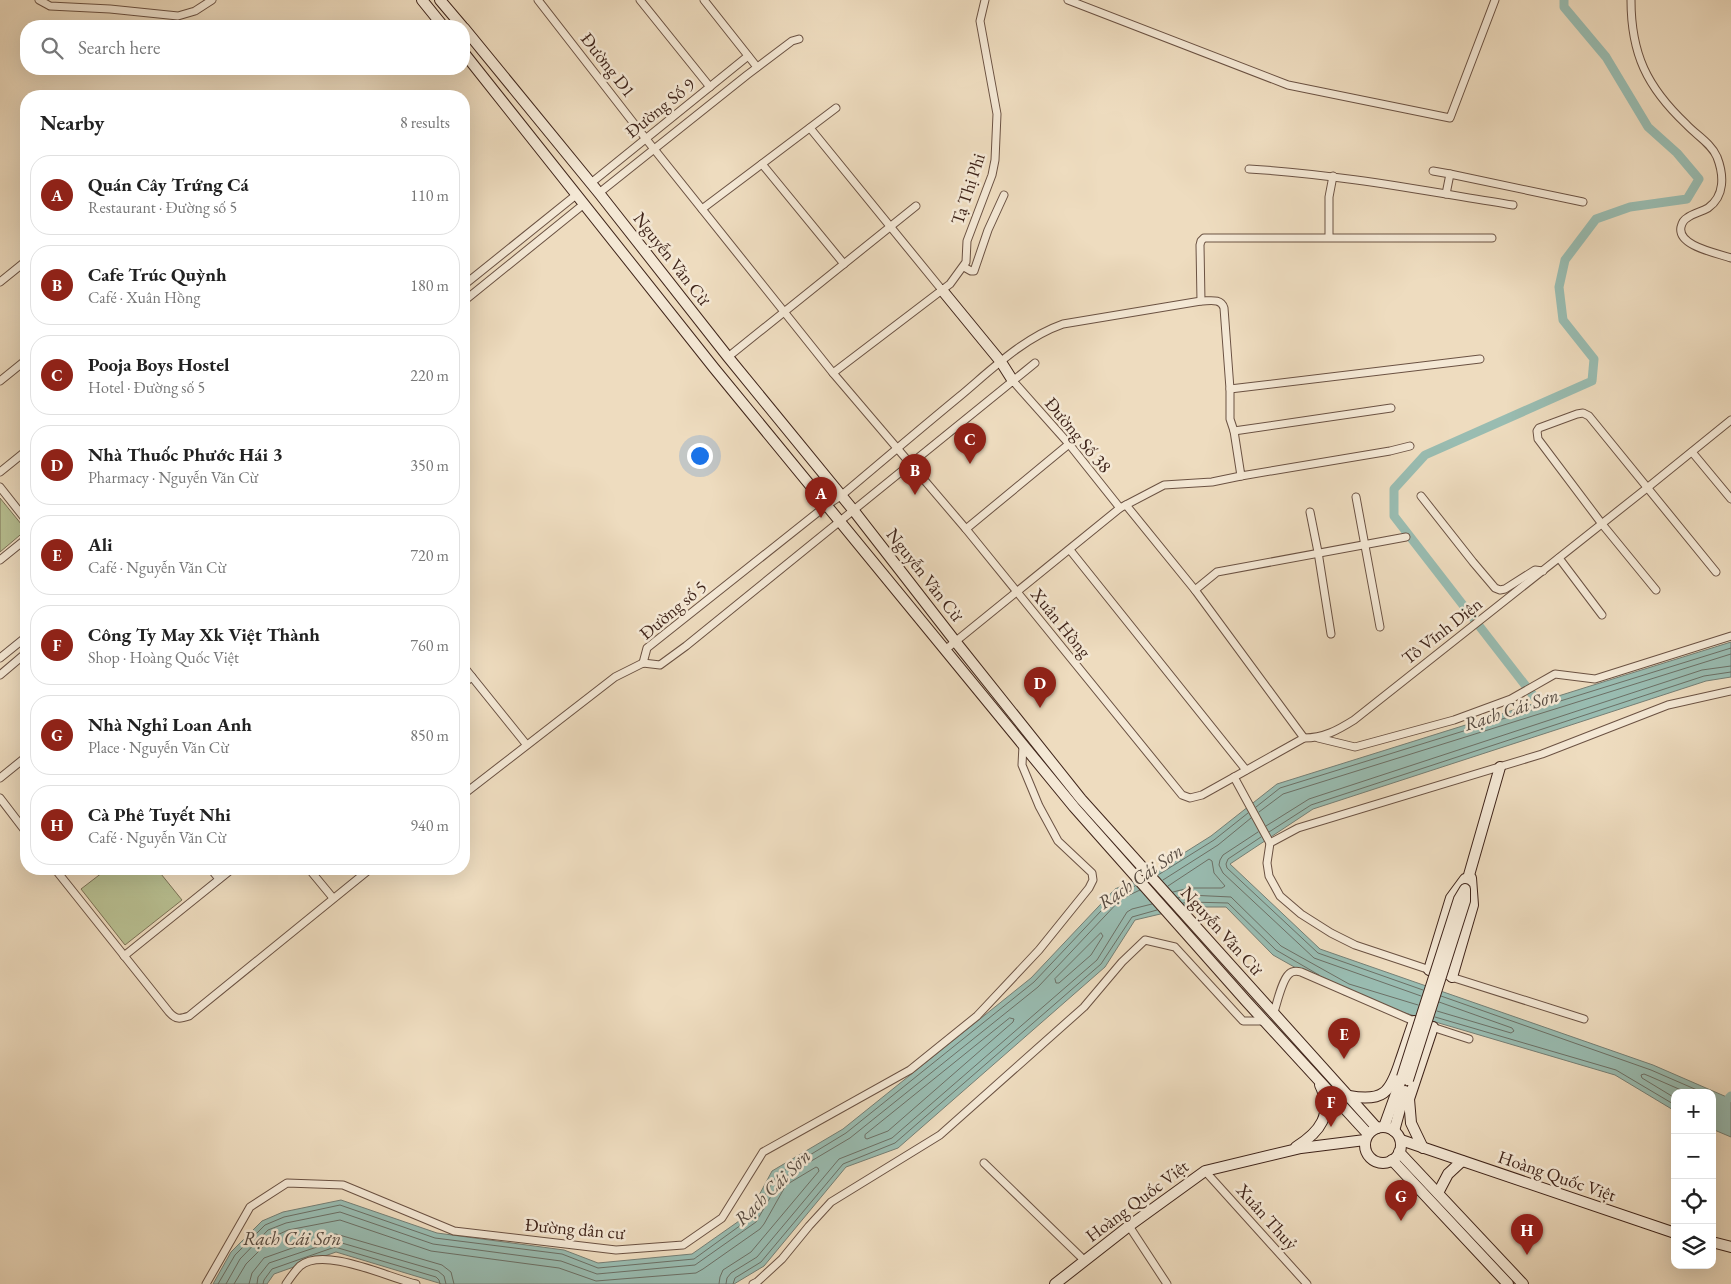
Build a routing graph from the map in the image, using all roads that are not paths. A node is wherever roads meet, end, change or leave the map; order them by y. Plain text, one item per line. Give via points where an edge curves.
1 (39, 0) edge
2 (106, 0) edge
3 (212, 0) edge
4 (422, 0) edge
5 (440, 0) edge
6 (640, 0) edge
7 (704, 0) edge
8 (985, 0) edge
9 (1068, 0) edge
10 (1495, 0) edge
11 (1631, 0) edge
12 (539, 1) edge
13 (110, 9) junction
14 (437, 20) edge
15 (457, 20) edge
16 (470, 36) edge
17 (799, 39) dead end
18 (748, 56) junction
19 (470, 61) edge
20 (757, 67) junction
21 (710, 87) junction
22 (836, 108) dead end
23 (810, 128) junction
24 (646, 139) junction
25 (654, 149) junction
26 (762, 164) junction
27 (1248, 169) dead end
28 (1433, 171) dead end
29 (1450, 174) junction
30 (1333, 176) junction
31 (591, 183) junction
32 (598, 192) junction
33 (1446, 194) junction
34 (576, 195) junction
35 (1004, 195) dead end
36 (1583, 202) dead end
37 (584, 204) junction
38 (1513, 205) dead end
39 (916, 206) dead end
40 (702, 209) junction
41 (890, 227) junction
42 (1330, 237) junction
43 (1492, 238) dead end
44 (1731, 258) edge
45 (844, 264) junction
46 (20, 266) edge
47 (964, 267) junction
48 (470, 280) edge
49 (0, 282) edge
50 (942, 290) junction
51 (470, 296) edge
52 (1201, 301) junction
53 (784, 312) junction
54 (728, 357) junction
55 (1480, 359) dead end
56 (1001, 362) junction
57 (1035, 363) dead end
58 (20, 365) edge
59 (714, 368) junction
60 (833, 373) junction
61 (1013, 381) junction
62 (0, 382) edge
63 (1230, 388) junction
64 (1391, 408) dead end
65 (1731, 420) edge
66 (1234, 431) junction
67 (1069, 444) junction
68 (1410, 446) dead end
69 (897, 449) junction
70 (1692, 452) junction
71 (20, 456) edge
72 (909, 464) junction
73 (0, 472) edge
74 (1241, 476) junction
75 (0, 487) edge
76 (1647, 488) junction
77 (842, 495) junction
78 (1421, 496) dead end
79 (1356, 497) dead end
80 (1731, 499) edge
81 (827, 505) junction
82 (1123, 507) junction
83 (854, 511) junction
84 (20, 512) edge
85 (1310, 512) dead end
86 (840, 521) junction
87 (1602, 524) junction
88 (966, 529) junction
89 (1406, 537) dead end
90 (20, 544) edge
91 (1364, 545) junction
92 (1070, 550) junction
93 (1318, 552) junction
94 (1559, 558) junction
95 (0, 560) edge
96 (1543, 571) junction
97 (1716, 572) dead end
98 (1195, 590) junction
99 (1656, 590) dead end
100 (1018, 592) junction
101 (1602, 615) dead end
102 (1380, 627) dead end
103 (1331, 634) dead end
104 (1731, 636) edge
105 (955, 641) junction
106 (20, 643) edge
107 (945, 650) junction
108 (0, 658) edge
109 (20, 659) edge
110 (643, 664) junction
111 (470, 674) edge
112 (0, 675) edge
113 (472, 677) joint
114 (1731, 692) edge
115 (1304, 738) junction
116 (1317, 738) junction
117 (526, 744) junction
118 (1023, 745) junction
119 (20, 762) edge
120 (1500, 767) junction
121 (1246, 770) junction
122 (1234, 777) junction
123 (0, 778) edge
124 (470, 789) edge
125 (0, 798) edge
126 (1190, 798) joint
127 (20, 824) edge
128 (1270, 843) junction
129 (1471, 872) junction
130 (60, 875) edge
131 (216, 875) edge
132 (224, 875) edge
133 (314, 875) edge
134 (362, 875) edge
135 (219, 879) junction
136 (333, 898) junction
137 (124, 956) junction
138 (1429, 970) junction
139 (1452, 977) junction
140 (1274, 1012) junction
141 (1584, 1019) dead end
142 (1264, 1021) junction
143 (1414, 1021) junction
144 (1432, 1027) junction
145 (1469, 1039) dead end
146 (1405, 1078) junction
147 (1318, 1080) junction
148 (1349, 1096) junction
149 (1380, 1127) junction
150 (1394, 1131) junction
151 (1366, 1137) junction
152 (1401, 1140) junction
153 (1423, 1148) junction
154 (1289, 1151) junction
155 (1399, 1152) junction
156 (1392, 1160) junction
157 (1462, 1161) junction
158 (984, 1163) dead end
159 (1205, 1171) junction
160 (1438, 1193) junction
161 (1129, 1226) junction
162 (1671, 1233) edge
163 (1716, 1243) edge
164 (1731, 1246) edge
165 (1084, 1260) junction
166 (1059, 1283) edge
167 (206, 1284) edge
168 (286, 1284) edge
169 (416, 1284) edge
170 (754, 1284) edge
171 (1167, 1284) edge
172 (1306, 1284) edge
173 (1508, 1284) edge
174 (1524, 1284) edge

1 - 13 street via 50,6
2 - 13 street
3 - 13 street via 195,11 178,16
4 - 14 main road
5 - 15 main road, Nguyễn Văn Cừ
6 - 21 street
7 - 18 street
8 - 47 street, Tạ Thị Phi via 980,21 997,114 997,145 992,175 967,241
9 - 10 street via 1288,85 1450,118
11 - 44 street via 1636,51 1650,80 1664,103 1709,145 1722,174 1721,192 1716,201 1707,209 1686,218 1680,232 1683,239 1695,246
12 - 24 street, Đường D1
16 - 31 main road, Nguyễn Văn Cừ
17 - 20 street
18 - 20 street
18 - 21 street, Đường Số 9
19 - 34 main road, Nguyễn Văn Cừ
20 - 25 street
21 - 24 street, Đường Số 9
22 - 23 street
23 - 26 street
23 - 41 street
24 - 25 street, Đường D1
24 - 31 street, Đường Số 9
25 - 32 street
25 - 40 street, Đường D1
26 - 40 street
26 - 45 street
27 - 30 street
28 - 29 street
29 - 33 street
29 - 36 street
30 - 33 street
30 - 42 street via 1329,197
31 - 32 main road, Nguyễn Văn Cừ
31 - 34 main road
32 - 37 main road
32 - 54 main road, Nguyễn Văn Cừ
33 - 38 street
34 - 37 main road, Nguyễn Văn Cừ
34 - 48 street
35 - 47 street via 974,271
37 - 51 street
37 - 59 main road, Nguyễn Văn Cừ
39 - 41 street
40 - 53 street, Đường D1
41 - 45 street
41 - 50 street
42 - 43 street
42 - 52 street via 1204,238 1200,246
45 - 53 street
46 - 49 street
47 - 50 street
50 - 56 main road
50 - 60 street
52 - 56 street, Đường số 5 via 1063,324 1033,338
52 - 63 street via 1220,301 1223,304
53 - 54 street
53 - 60 street, Xuân Hồng
54 - 59 main road
54 - 77 main road, Nguyễn Văn Cừ
55 - 63 street
56 - 61 main road
56 - 69 street, Đường số 5
57 - 61 street, Đường số 5
58 - 62 street
59 - 81 main road, Nguyễn Văn Cừ
60 - 69 street, Xuân Hồng
61 - 67 street, Đường Số 38
61 - 72 street, Đường số 5
63 - 66 street via 1230,419
64 - 66 street
65 - 70 street, Tô Vĩnh Diện
66 - 74 street
67 - 82 street, Đường Số 38
67 - 88 street
68 - 74 street
69 - 72 street, Xuân Hồng
69 - 77 street, Đường số 5
70 - 76 street, Tô Vĩnh Diện
70 - 80 street
71 - 73 street
72 - 83 street, Đường số 5
72 - 88 street, Xuân Hồng
74 - 82 street via 1212,482 1164,485
75 - 84 street
76 - 87 street, Tô Vĩnh Diện
76 - 87 street via 1586,414 1574,414 1538,429 1538,439
76 - 97 street
77 - 81 street, Đường số 5
77 - 83 main road, Nguyễn Văn Cừ
78 - 96 street via 1495,588 1505,589 1535,570
79 - 91 street
81 - 86 main road, Nguyễn Văn Cừ
81 - 110 street, Đường số 5 via 647,648
82 - 92 street
82 - 98 street, Đường Số 38
83 - 86 street, Đường số 5
83 - 105 main road, Nguyễn Văn Cừ
85 - 93 street
86 - 107 main road, Nguyễn Văn Cừ
86 - 110 street, Đường số 5 via 667,660 660,665
87 - 94 street, Tô Vĩnh Diện
87 - 99 street
88 - 100 street, Xuân Hồng
89 - 91 street
90 - 95 street
91 - 93 street
91 - 102 street
92 - 100 street
92 - 121 street
93 - 98 street via 1217,572
93 - 103 street
94 - 96 street, Tô Vĩnh Diện
94 - 101 street
96 - 116 street, Tô Vĩnh Diện via 1354,720
98 - 115 street, Đường Số 38
100 - 105 street
100 - 126 street, Xuân Hồng via 1182,795
104 - 116 street via 1595,679 1556,674 1513,698 1454,720 1355,747
105 - 107 street
105 - 140 main road, Nguyễn Văn Cừ via 1081,799
106 - 108 street
107 - 118 main road, Nguyễn Văn Cừ
109 - 112 street
110 - 117 street via 615,677
111 - 113 street
113 - 117 street
114 - 120 street via 1668,705
115 - 116 street, Tô Vĩnh Diện
115 - 121 street, Tô Vĩnh Diện
117 - 124 street
118 - 142 main road, Nguyễn Văn Cừ via 1074,808
118 - 167 street, Đường dân cư via 1022,765 1039,806 1058,840 1092,873 1089,888 1039,950 977,1016 910,1070 763,1152 722,1218 683,1245 616,1250 454,1231 343,1185 287,1183 250,1207
119 - 123 street
120 - 128 street via 1298,828
120 - 129 main road
121 - 122 street, Tô Vĩnh Diện
122 - 126 street, Tô Vĩnh Diện
122 - 128 street
125 - 127 street
128 - 138 street via 1269,876 1280,896 1301,914 1355,945
129 - 138 main road via 1451,898
129 - 139 main road via 1473,905
129 - 146 main road, bridge via 1459,899
130 - 137 street
131 - 135 street
132 - 135 street
133 - 136 street
134 - 136 street
135 - 137 street
136 - 137 street via 189,1016 173,1017
138 - 139 street
139 - 141 street
140 - 143 street via 1285,981 1294,971
140 - 148 main road, Nguyễn Văn Cừ
142 - 147 main road, Nguyễn Văn Cừ
142 - 170 street via 1243,1021 1175,947 1145,940 1084,1007 940,1135 831,1202 782,1259
143 - 144 street
143 - 148 main road via 1391,1086 1382,1094 1369,1098
144 - 145 street
144 - 153 main road via 1409,1099 1411,1122
146 - 149 main road
146 - 150 main road
147 - 151 main road, Nguyễn Văn Cừ
147 - 154 main road via 1326,1110 1321,1126 1310,1138
148 - 149 main road, Nguyễn Văn Cừ
149 - 150 main road
149 - 151 main road
150 - 152 main road
151 - 154 main road, Hoàng Quốc Việt
151 - 156 main road via 1366,1151 1374,1160
152 - 153 main road, Hoàng Quốc Việt
152 - 155 main road
153 - 157 main road, Hoàng Quốc Việt
154 - 159 main road, Hoàng Quốc Việt
155 - 156 main road
155 - 160 main road
156 - 173 main road
157 - 160 main road via 1448,1174
157 - 162 main road, Hoàng Quốc Việt
158 - 165 street
159 - 161 main road, Hoàng Quốc Việt
159 - 172 street, Xuân Thuỷ
160 - 174 main road
161 - 165 main road, Hoàng Quốc Việt
161 - 171 street
163 - 164 main road
165 - 166 main road, Hoàng Quốc Việt
168 - 169 street via 301,1265 318,1259 332,1259

